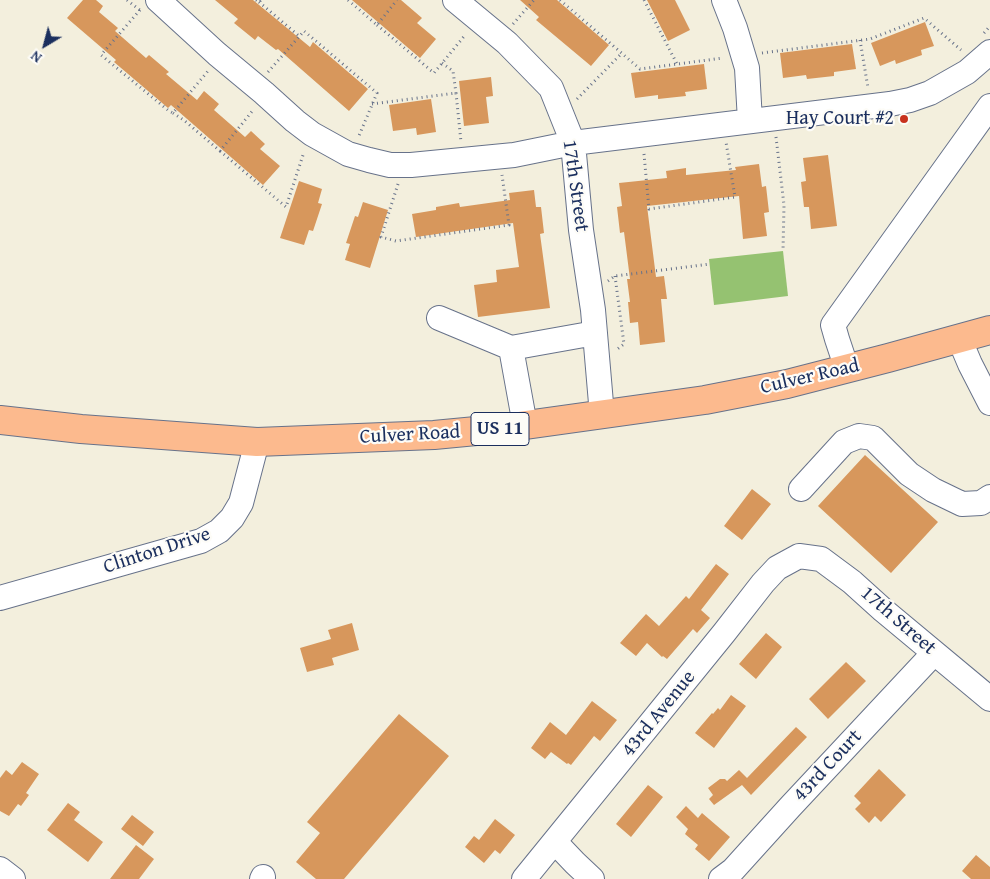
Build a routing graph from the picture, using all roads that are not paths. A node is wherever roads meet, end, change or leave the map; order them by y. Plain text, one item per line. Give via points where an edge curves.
1 (455, 0) edge
2 (724, 0) edge
3 (157, 2) edge
4 (984, 46) edge
5 (990, 106) edge
6 (750, 121) junction
7 (572, 143) junction
8 (439, 318) dead end
9 (990, 330) edge
10 (595, 333) junction
11 (959, 338) junction
12 (511, 348) junction
13 (847, 369) junction
14 (990, 403) edge
15 (602, 415) junction
16 (0, 420) edge
17 (524, 425) junction
18 (257, 442) junction
19 (801, 489) dead end
20 (990, 497) edge
21 (799, 556) joint
22 (0, 598) edge
23 (934, 653) junction
24 (990, 699) edge
25 (555, 842) junction
26 (0, 869) edge
27 (13, 879) edge
28 (524, 879) edge
29 (592, 879) edge
30 (721, 879) edge

1 - 7 street, 17th Street via 507,43 551,88
2 - 6 street via 747,68
3 - 7 street via 217,54 255,97 312,134 351,154 390,165 411,165 514,155
4 - 6 street via 967,72 910,100
5 - 13 street via 833,325
6 - 7 street
7 - 10 street, 17th Street
8 - 12 street
9 - 11 main road, Culver Road / US 11
10 - 12 street
10 - 15 street, 17th Street
11 - 13 main road, Culver Road / US 11
11 - 14 street
12 - 17 street
13 - 15 main road, Culver Road / US 11 via 705,400
15 - 17 main road, Culver Road / US 11
16 - 18 main road, Culver Road / US 11
17 - 18 main road, Culver Road / US 11 via 434,435
18 - 22 street, Clinton Drive via 242,503 218,532 201,541
19 - 20 street via 844,442 859,436 872,438 910,474 962,504 980,503
21 - 23 street, 17th Street via 821,559
21 - 25 street, 43rd Avenue via 777,568 762,583
23 - 24 street, 17th Street
23 - 30 street, 43rd Court via 733,870
25 - 28 street, 43rd Avenue
25 - 29 street
26 - 27 street

